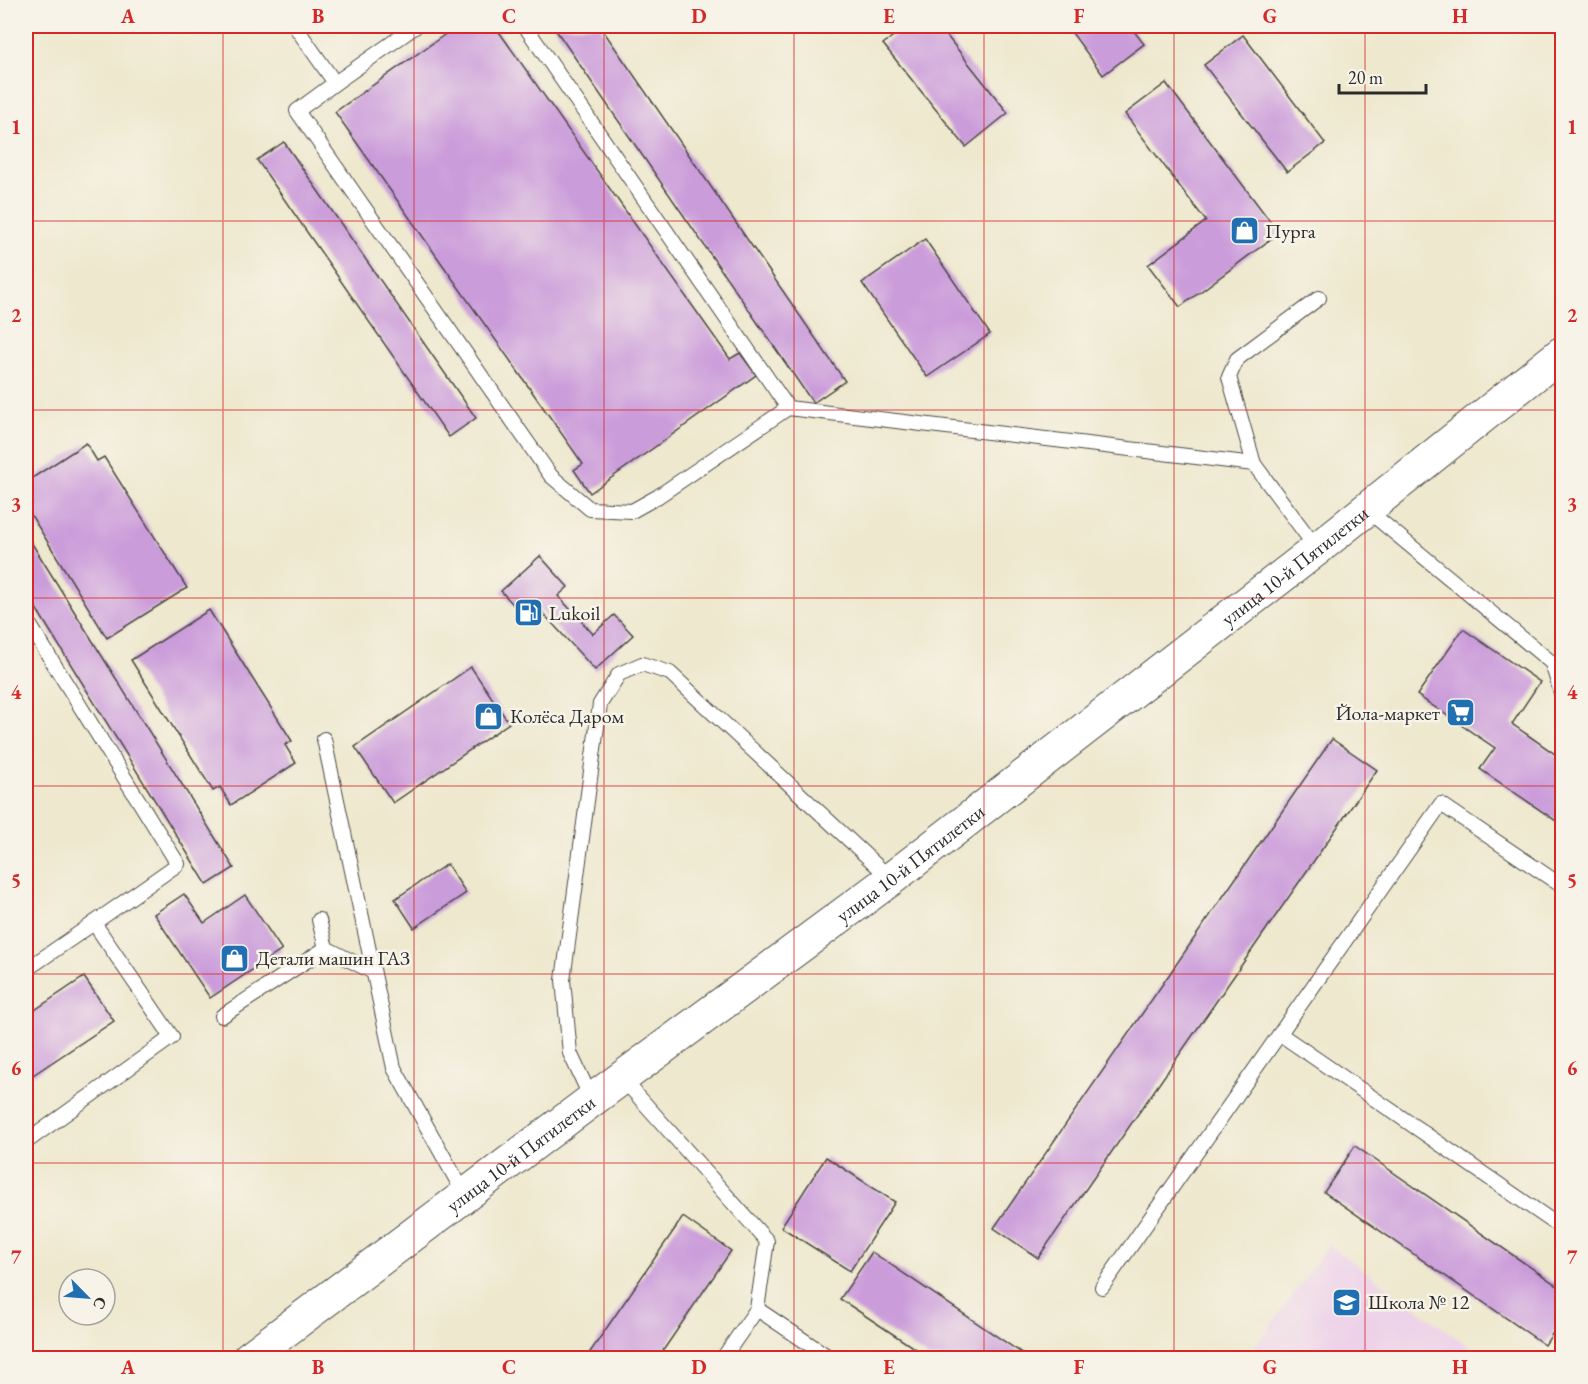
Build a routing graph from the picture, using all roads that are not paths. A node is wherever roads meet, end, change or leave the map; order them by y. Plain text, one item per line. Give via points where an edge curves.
1 (295, 26) edge
2 (416, 26) edge
3 (525, 26) edge
4 (335, 83) junction
5 (1319, 298) dead end
6 (1563, 353) edge
7 (788, 408) junction
8 (1254, 464) junction
9 (1366, 509) junction
10 (1317, 549) junction
11 (26, 619) edge
12 (1563, 696) edge
13 (324, 739) dead end
14 (891, 879) junction
15 (1563, 886) edge
16 (319, 920) dead end
17 (94, 923) junction
18 (326, 948) junction
19 (26, 967) edge
20 (373, 972) junction
21 (222, 1016) dead end
22 (1280, 1034) junction
23 (622, 1078) junction
24 (592, 1100) junction
25 (26, 1142) edge
26 (465, 1195) junction
27 (1563, 1228) edge
28 (1102, 1287) dead end
29 (757, 1309) junction
30 (249, 1359) edge
31 (723, 1359) edge
32 (830, 1359) edge

1 - 4 lane
2 - 4 lane
3 - 7 lane
4 - 7 lane via 297,111 551,476 590,509 632,512
5 - 8 lane via 1237,359 1229,377
6 - 9 main road, улица 10-й Пятилетки
7 - 8 lane
8 - 10 lane
9 - 10 main road, улица 10-й Пятилетки
9 - 12 lane via 1552,663
10 - 14 main road, улица 10-й Пятилетки
11 - 17 lane via 178,864
13 - 20 lane
14 - 23 main road, улица 10-й Пятилетки
14 - 24 lane via 670,673 642,664 619,674 600,704 562,980 570,1053
15 - 22 lane via 1441,804
16 - 18 lane
17 - 19 lane
17 - 25 lane via 172,1037
18 - 20 lane
18 - 21 lane
20 - 26 lane via 394,1068
22 - 27 lane
22 - 28 lane
23 - 24 main road, улица 10-й Пятилетки
23 - 29 lane via 767,1240
24 - 26 main road, улица 10-й Пятилетки
26 - 30 main road, улица 10-й Пятилетки
29 - 31 lane
29 - 32 lane

